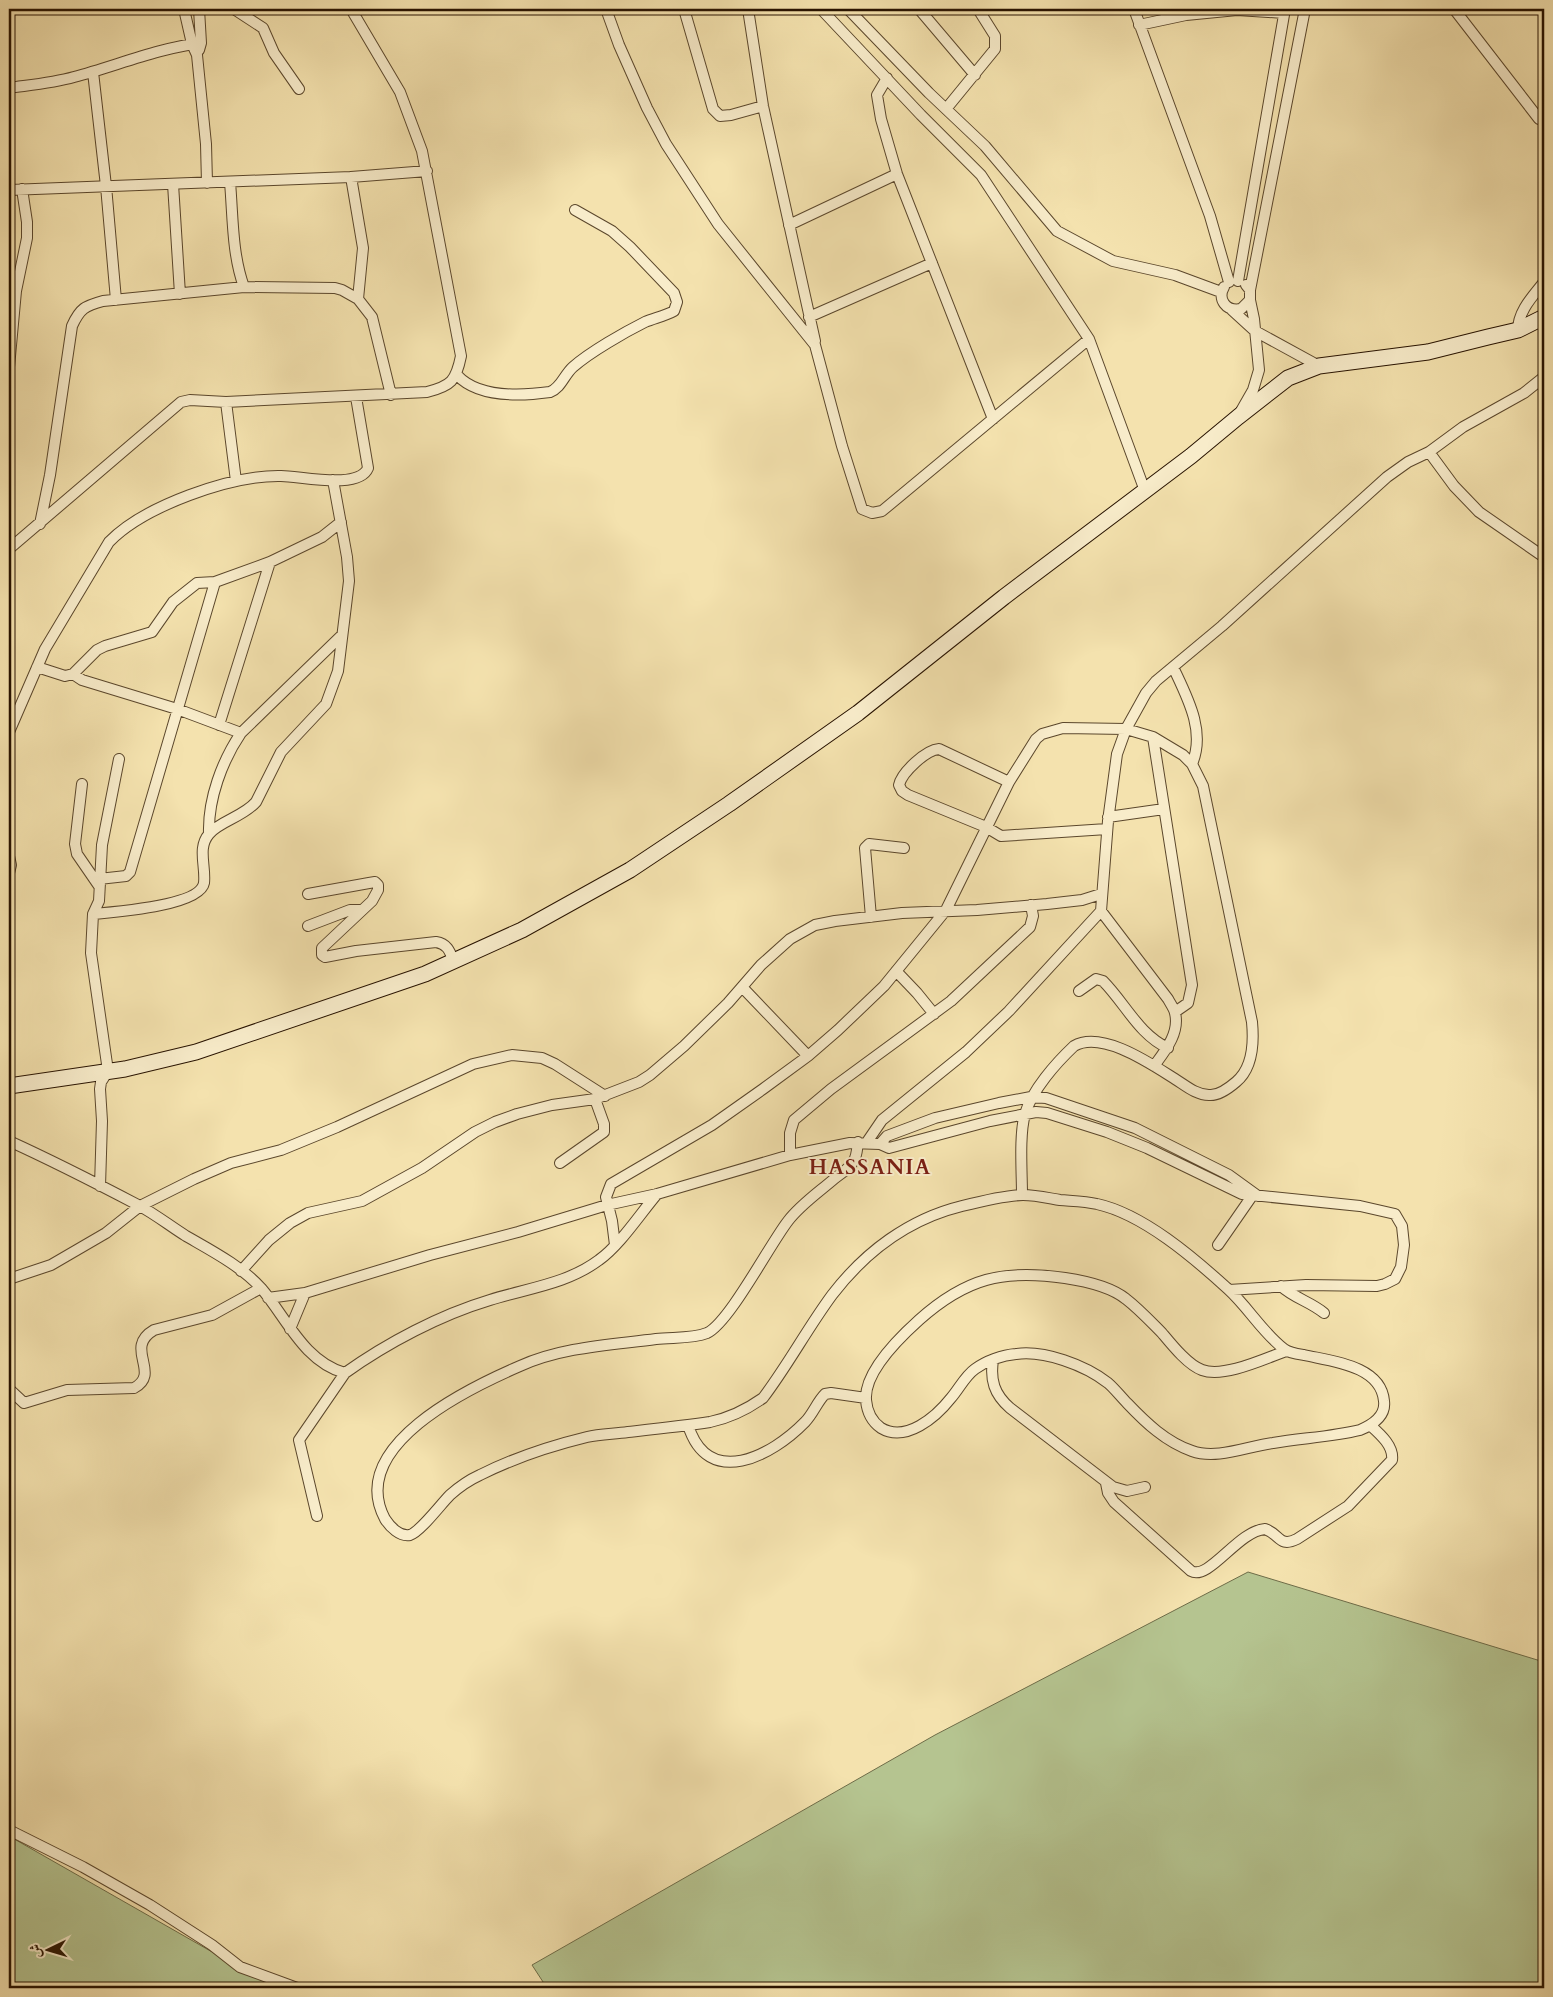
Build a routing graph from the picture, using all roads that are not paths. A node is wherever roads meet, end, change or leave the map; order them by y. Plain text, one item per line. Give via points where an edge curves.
1 (184, 9) edge
2 (199, 9) edge
3 (234, 9) edge
4 (351, 9) edge
5 (606, 9) edge
6 (684, 9) edge
7 (748, 9) edge
8 (821, 9) edge
9 (848, 9) edge
10 (919, 9) edge
11 (978, 9) edge
12 (1134, 9) edge
13 (1304, 9) edge
14 (1454, 9) edge
15 (1285, 11) edge
16 (1139, 25) junction
17 (197, 44) junction
18 (92, 72) junction
19 (975, 75) junction
20 (887, 78) junction
21 (9, 88) edge
22 (299, 89) dead end
23 (763, 106) junction
24 (946, 109) junction
25 (1539, 119) dead end
26 (427, 172) junction
27 (897, 174) junction
28 (351, 177) junction
29 (230, 182) junction
30 (207, 183) junction
31 (173, 184) junction
32 (106, 186) junction
33 (22, 189) junction
34 (9, 190) edge
35 (575, 210) dead end
36 (789, 225) junction
37 (932, 263) junction
38 (1234, 282) junction
39 (1544, 282) edge
40 (244, 287) junction
41 (1221, 292) junction
42 (180, 294) junction
43 (1250, 295) junction
44 (358, 299) junction
45 (116, 300) junction
46 (1232, 310) junction
47 (809, 317) junction
48 (1544, 317) edge
49 (1518, 330) junction
50 (1255, 331) junction
51 (1089, 339) junction
52 (815, 345) junction
53 (1319, 366) junction
54 (9, 367) edge
55 (457, 375) junction
56 (1544, 377) edge
57 (391, 395) junction
58 (356, 397) junction
59 (226, 402) junction
60 (1238, 417) junction
61 (993, 419) junction
62 (1429, 452) junction
63 (333, 480) junction
64 (236, 481) junction
65 (1145, 491) junction
66 (341, 522) junction
67 (40, 524) junction
68 (9, 549) edge
69 (1544, 557) edge
70 (270, 562) junction
71 (215, 582) junction
72 (342, 635) junction
73 (37, 667) junction
74 (1173, 667) junction
75 (73, 674) junction
76 (177, 709) junction
77 (219, 724) junction
78 (1126, 729) junction
79 (9, 732) edge
80 (241, 733) junction
81 (1153, 737) junction
82 (118, 759) dead end
83 (1192, 764) junction
84 (1009, 782) junction
85 (82, 784) dead end
86 (1164, 809) junction
87 (1108, 817) junction
88 (986, 828) junction
89 (1107, 829) junction
90 (209, 833) junction
91 (904, 848) dead end
92 (9, 856) edge
93 (9, 873) edge
94 (99, 883) junction
95 (308, 894) dead end
96 (1101, 894) junction
97 (1031, 905) junction
98 (362, 910) junction
99 (946, 910) junction
100 (1101, 910) junction
101 (93, 914) junction
102 (871, 916) junction
103 (308, 926) dead end
104 (454, 962) junction
105 (896, 971) junction
106 (742, 987) junction
107 (1079, 992) dead end
108 (1175, 1012) junction
109 (934, 1014) junction
110 (1168, 1048) junction
111 (808, 1056) junction
112 (1154, 1066) junction
113 (108, 1071) junction
114 (9, 1086) edge
115 (1032, 1097) junction
116 (600, 1098) junction
117 (1024, 1115) junction
118 (1118, 1122) junction
119 (1113, 1134) junction
120 (9, 1141) edge
121 (862, 1142) junction
122 (880, 1144) junction
123 (1176, 1148) junction
124 (790, 1155) junction
125 (1171, 1160) junction
126 (560, 1163) dead end
127 (100, 1186) junction
128 (657, 1194) junction
129 (1022, 1195) junction
130 (1255, 1196) junction
131 (607, 1205) junction
132 (140, 1206) junction
133 (615, 1245) junction
134 (1218, 1245) dead end
135 (241, 1271) junction
136 (9, 1279) edge
137 (1281, 1286) junction
138 (261, 1288) junction
139 (1229, 1290) junction
140 (305, 1292) junction
141 (268, 1298) junction
142 (1324, 1313) dead end
143 (290, 1329) junction
144 (1286, 1351) junction
145 (993, 1360) junction
146 (345, 1373) junction
147 (9, 1389) edge
148 (866, 1398) junction
149 (688, 1425) junction
150 (1370, 1425) junction
151 (1106, 1483) junction
152 (1145, 1487) dead end
153 (317, 1516) dead end
154 (9, 1830) edge
155 (297, 1988) edge

1 - 17 street
2 - 17 street
3 - 22 street via 263,28 274,53
4 - 26 street via 400,92
5 - 52 street via 619,45 666,144 718,224
6 - 23 street via 713,109 720,116 731,116
7 - 23 street
8 - 20 street
9 - 24 street
10 - 19 street
11 - 19 street via 995,36 996,49
12 - 16 street
13 - 43 street
14 - 25 street
15 - 16 street via 1186,14
15 - 38 street
16 - 38 street
17 - 18 street
17 - 30 street
18 - 21 street
18 - 32 street
19 - 24 street
20 - 27 street via 877,95
20 - 51 street via 981,175
23 - 36 street
24 - 41 street via 986,146 1057,231 1113,261 1175,275
26 - 28 street
26 - 55 street via 461,356
27 - 36 street
27 - 37 street
28 - 29 street
28 - 44 street via 363,248
29 - 30 street
29 - 40 street via 236,255
30 - 31 street
31 - 32 street
31 - 42 street
32 - 33 street
32 - 45 street
33 - 34 street
33 - 54 street via 27,238 16,292
35 - 55 street via 630,247 674,293 677,302 674,311 647,321 608,344 573,367 550,392 500,393 474,386
36 - 47 street
37 - 47 street
37 - 61 street
38 - 41 street
38 - 43 street
39 - 49 street via 1522,312
40 - 42 street
40 - 44 street via 335,288
41 - 46 street via 1224,305
42 - 45 street
43 - 46 street via 1245,307
43 - 50 street
44 - 57 street via 372,317
45 - 67 street via 83,307 72,326
46 - 50 street
47 - 52 street
48 - 49 street
49 - 53 street via 1428,352
50 - 53 street
50 - 60 street via 1259,370 1253,390
51 - 61 street
51 - 65 street
52 - 61 street via 862,509 872,513 882,511
53 - 60 street via 1288,378
55 - 57 street via 438,389
56 - 62 street via 1524,393 1462,427
57 - 58 street
58 - 59 street
58 - 63 street via 368,468 366,474 359,478
59 - 64 street
59 - 67 street via 190,400 178,404
60 - 65 street
62 - 69 street via 1454,486 1479,512
62 - 74 street via 1388,477
63 - 64 street via 280,476
63 - 66 street
64 - 73 street via 154,510 119,531 108,542 44,649
65 - 104 street via 858,713 729,804 630,870 522,930
66 - 70 street via 322,537
66 - 72 street via 349,581
67 - 68 street
70 - 71 street
70 - 77 street
71 - 75 street via 195,584 173,602 152,632 97,650
71 - 76 street
72 - 80 street
72 - 90 street via 338,671 326,704 281,752 251,808
73 - 75 street via 65,676
73 - 79 street
74 - 78 street via 1146,693
74 - 83 street via 1197,727 1198,750
75 - 76 street via 93,684
76 - 77 street
76 - 94 street via 130,872
77 - 80 street
78 - 81 street
78 - 84 street via 1051,730 1036,740
78 - 87 street via 1117,754
80 - 90 street via 213,798
81 - 83 street
81 - 86 street
82 - 94 street via 102,845
83 - 112 street via 1203,786 1211,819 1254,1040 1243,1076 1212,1095 1192,1090
84 - 88 street
84 - 88 street via 939,749 916,762 900,779 904,793
85 - 94 street via 76,844 78,854
86 - 87 street
86 - 108 street via 1192,985 1188,1003
87 - 89 street
88 - 89 street via 1001,836 1012,837
88 - 99 street
89 - 96 street
90 - 101 street via 204,844 204,881 200,889 184,900
91 - 102 street via 870,844 865,848
92 - 93 street
94 - 101 street via 99,901
95 - 98 street via 377,883 374,898
96 - 97 street via 1082,900
96 - 100 street
97 - 99 street
97 - 109 street via 1032,923 1025,933
98 - 103 street via 350,910
98 - 104 street via 322,948 323,956 436,942 449,949
99 - 102 street
99 - 105 street
100 - 108 street
100 - 121 street via 1009,1011 966,1052 882,1120
101 - 113 street via 91,952
102 - 106 street via 816,925 801,932 761,965
104 - 113 street via 196,1052
105 - 109 street
105 - 111 street via 845,1024
106 - 111 street
106 - 116 street via 684,1046 650,1075
107 - 110 street via 1096,979 1103,981 1143,1030
108 - 110 street via 1173,1036
109 - 124 street via 794,1120
110 - 112 street
111 - 131 street via 712,1125 614,1182 607,1192
112 - 115 street via 1116,1047 1091,1041 1080,1043 1065,1054
113 - 114 street
113 - 127 street via 100,1089
115 - 117 street
115 - 118 street via 1057,1100
115 - 122 street via 935,1118 887,1136
116 - 126 street via 605,1126 603,1133
116 - 132 street via 563,1069 542,1058 512,1055 495,1058 473,1064 281,1150 231,1163
116 - 135 street via 552,1105 495,1122 362,1201 308,1213 290,1223 269,1240
117 - 119 street via 1047,1113
117 - 122 street via 889,1148
117 - 129 street
118 - 119 street
118 - 123 street
119 - 125 street
120 - 127 street
121 - 122 street
121 - 124 street
121 - 149 street via 852,1164 790,1218 731,1308 708,1332 577,1349 522,1365 476,1387 413,1427 392,1452 379,1480 382,1512 396,1531 410,1535 466,1483 515,1459 589,1436
123 - 125 street
123 - 130 street via 1229,1175
124 - 128 street
125 - 130 street via 1236,1192
127 - 132 street
128 - 131 street
128 - 133 street
129 - 139 street via 1097,1204 1113,1209 1158,1232
129 - 149 street via 956,1208 892,1236 869,1255 833,1294 763,1398 723,1419
130 - 134 street
130 - 137 street via 1377,1208 1395,1214 1402,1226 1401,1267 1390,1282 1377,1286
131 - 133 street
131 - 140 street
132 - 135 street
132 - 136 street via 106,1233 51,1265
133 - 146 street via 601,1259 574,1275 441,1317
135 - 138 street
137 - 139 street
137 - 142 street
138 - 141 street
138 - 147 street via 212,1315 146,1335 141,1346 145,1377 134,1388 67,1390 24,1403
139 - 144 street
140 - 141 street
140 - 143 street
141 - 143 street
143 - 146 street via 326,1365
144 - 148 street via 1236,1368 1205,1371 1173,1347 1124,1297 1084,1280 1041,1274 1008,1274 980,1281 954,1293 920,1320 900,1338 874,1372
144 - 150 street via 1348,1366 1372,1378 1383,1393 1384,1406 1380,1416
145 - 148 street via 978,1366 949,1401 925,1422 908,1431 896,1433 881,1427 869,1416
145 - 150 street via 1031,1353 1069,1363 1108,1383 1160,1434 1200,1453 1221,1453 1349,1433
145 - 151 street via 992,1382 1001,1400
146 - 153 street via 299,1440
148 - 149 street via 825,1394 793,1433 769,1451 741,1461 707,1457 694,1442
150 - 151 street via 1385,1440 1392,1458 1389,1465 1348,1506 1289,1542 1283,1542 1265,1529 1253,1532 1208,1570 1200,1573 1191,1571 1114,1502
151 - 152 street via 1127,1491
154 - 155 street via 150,1905 240,1967

